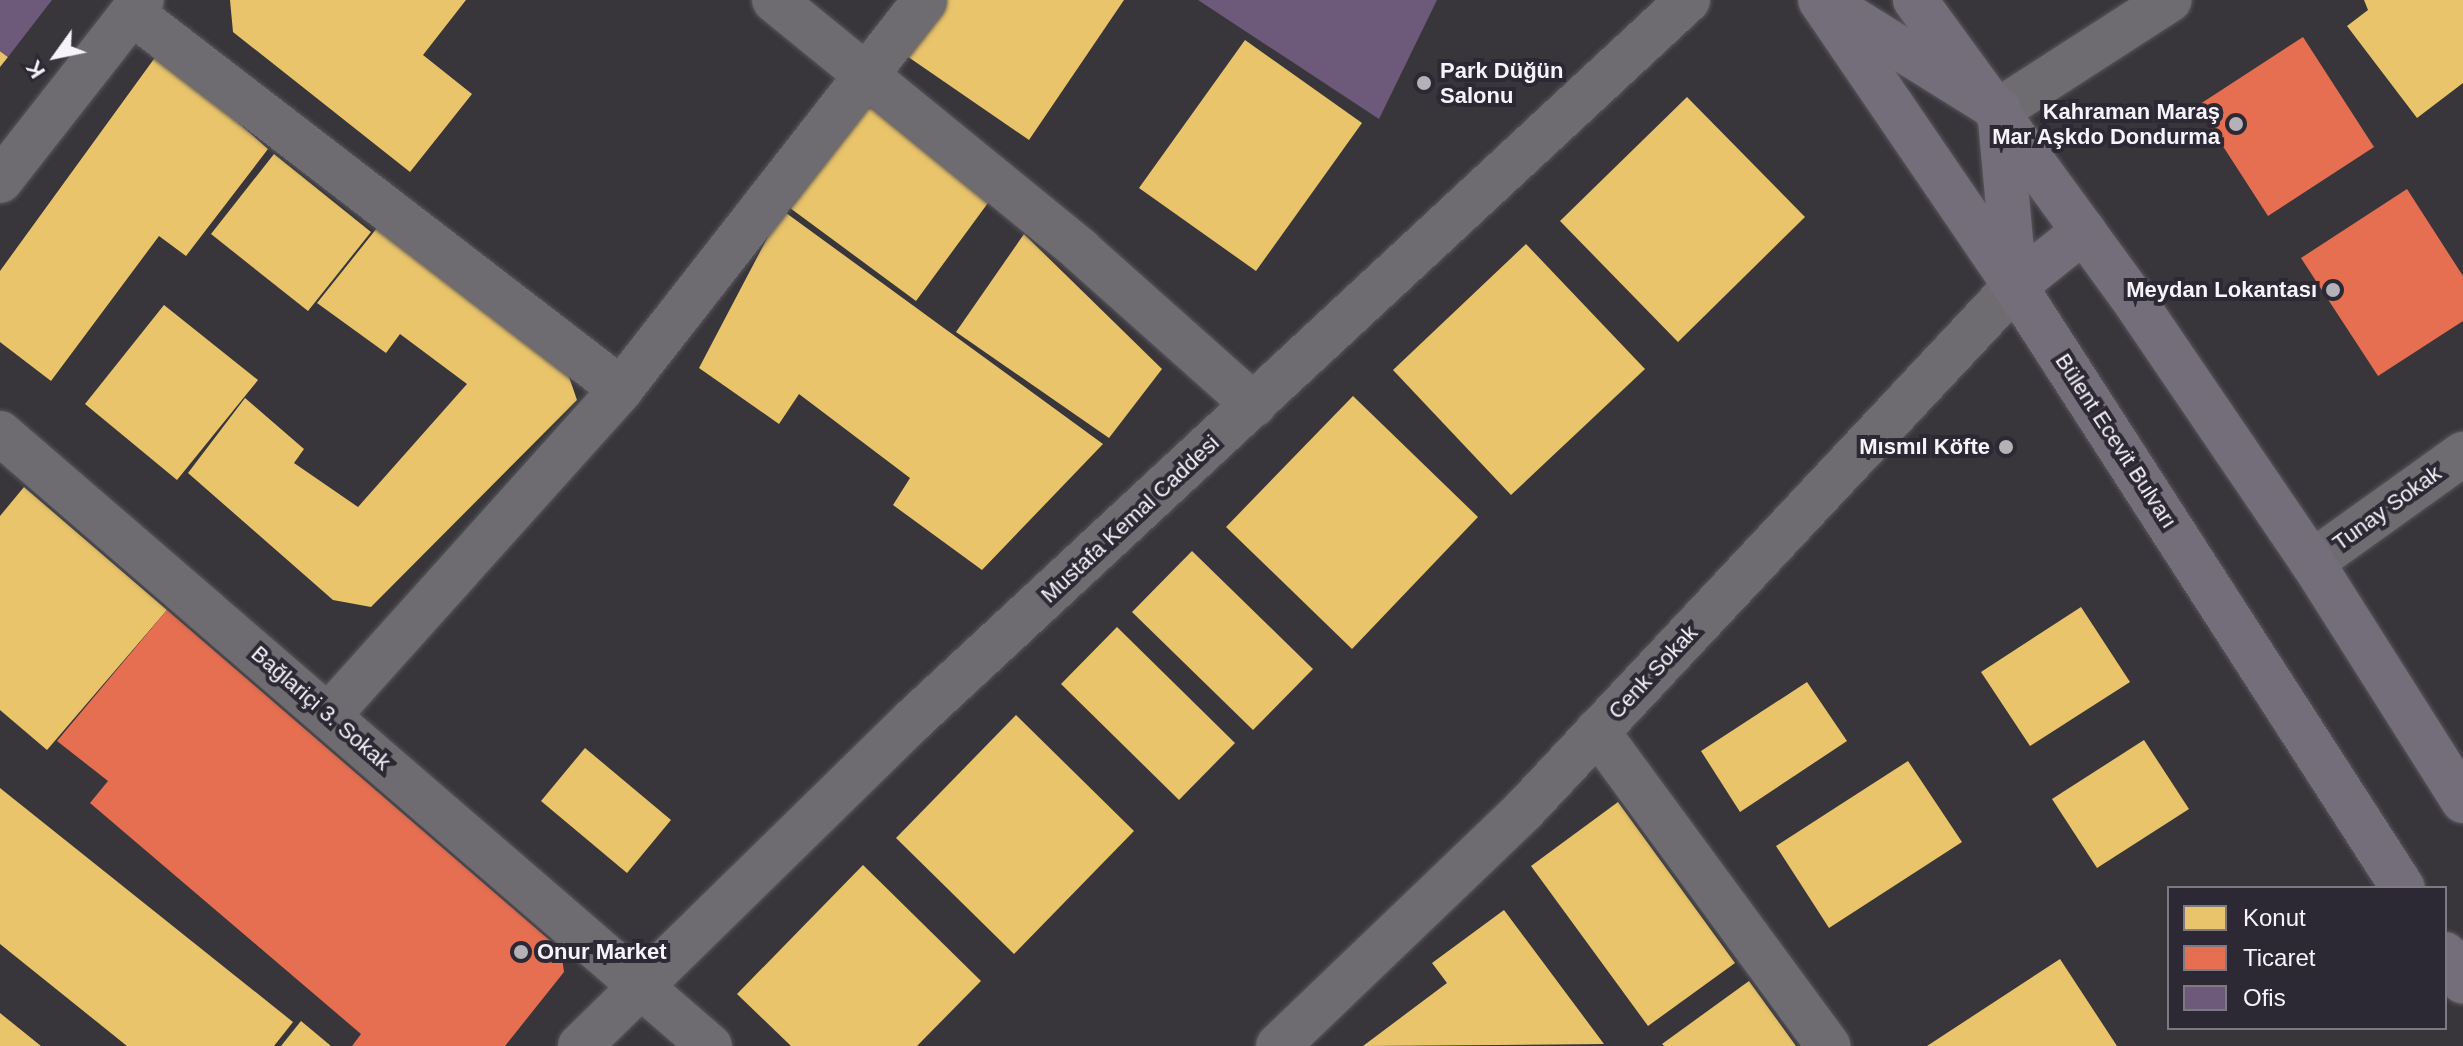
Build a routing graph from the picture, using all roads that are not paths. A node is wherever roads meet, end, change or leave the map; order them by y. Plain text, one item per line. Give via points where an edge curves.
1 (774, 0) edge
2 (1688, 0) edge
3 (1821, 0) edge
4 (1915, 0) edge
5 (2170, 0) edge
6 (924, 1) edge
7 (137, 6) edge
8 (865, 76) junction
9 (1999, 110) junction
10 (0, 181) edge
11 (2084, 231) junction
12 (2015, 286) junction
13 (621, 389) junction
14 (1254, 405) junction
15 (0, 433) edge
16 (2463, 454) edge
17 (2312, 562) junction
18 (329, 715) junction
19 (1597, 731) junction
20 (2463, 801) edge
21 (2402, 886) edge
22 (2447, 957) edge
23 (2463, 982) edge
24 (641, 984) junction
25 (580, 1046) edge
26 (710, 1046) edge
27 (1278, 1046) edge
28 (1828, 1046) edge

1 - 8 street
2 - 14 street, Mustafa Kemal Caddesi
3 - 9 main road
3 - 12 main road, Bülent Ecevit Bulvarı
4 - 9 main road
5 - 9 street
6 - 8 street
7 - 10 street
7 - 13 street
8 - 13 street
8 - 14 street via 1080,250
9 - 11 main road
9 - 12 main road
11 - 12 main road
11 - 17 main road
12 - 19 street, Cenk Sokak
12 - 21 main road, Bülent Ecevit Bulvarı
13 - 18 street
14 - 24 street, Mustafa Kemal Caddesi via 913,720
15 - 18 street, Bağlariçi 3. Sokak
16 - 17 street, Tunay Sokak
17 - 20 main road
18 - 24 street, Bağlariçi 3. Sokak
19 - 27 street, Cenk Sokak via 1525,809
19 - 28 street
22 - 23 main road
24 - 25 street, Mustafa Kemal Caddesi
24 - 26 street, Bağlariçi 3. Sokak

